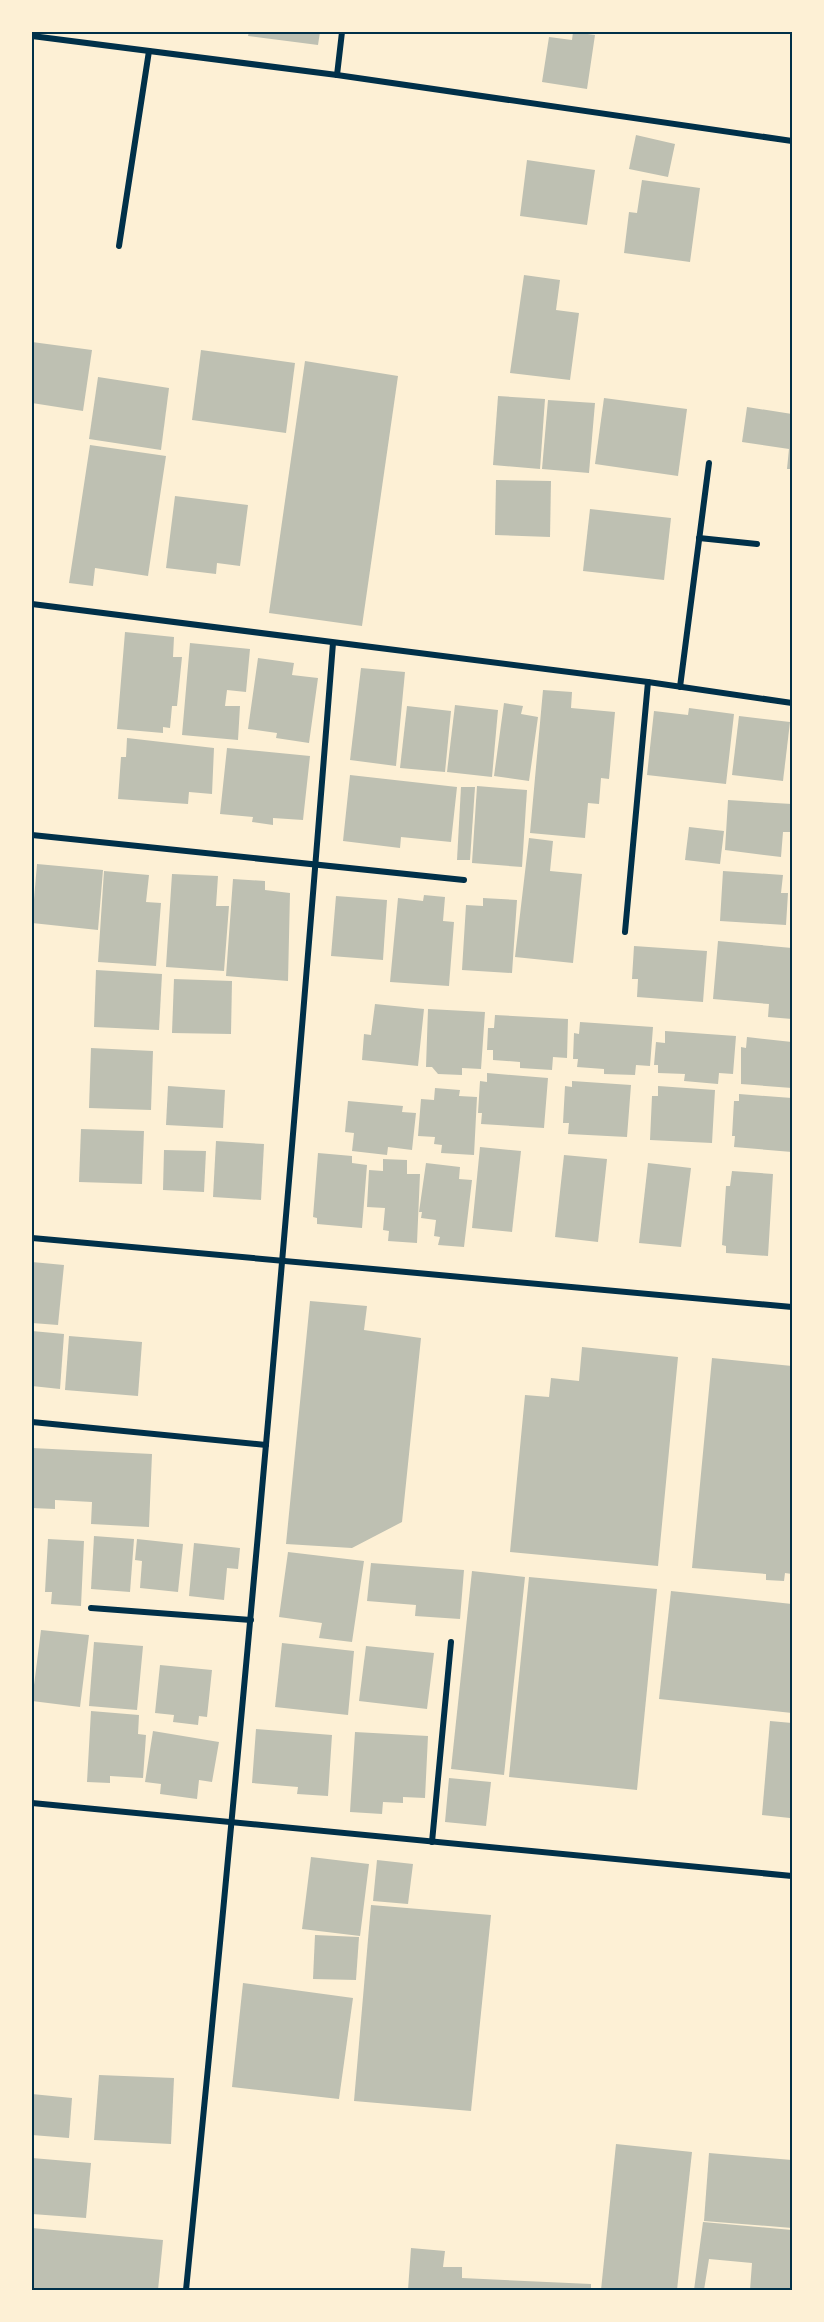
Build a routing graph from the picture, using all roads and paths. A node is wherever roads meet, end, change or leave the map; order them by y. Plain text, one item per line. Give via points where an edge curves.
1 (342, 32) edge
2 (32, 36) edge
3 (150, 51) junction
4 (337, 75) junction
5 (792, 141) edge
6 (119, 246) dead end
7 (709, 463) dead end
8 (699, 538) junction
9 (757, 544) dead end
10 (32, 604) edge
11 (333, 643) junction
12 (648, 682) junction
13 (680, 687) junction
14 (792, 703) edge
15 (32, 835) edge
16 (316, 867) junction
17 (464, 880) dead end
18 (625, 932) dead end
19 (32, 1238) edge
20 (284, 1260) junction
21 (792, 1307) edge
22 (32, 1422) edge
23 (266, 1445) junction
24 (91, 1608) dead end
25 (251, 1620) junction
26 (451, 1642) dead end
27 (32, 1803) edge
28 (233, 1822) junction
29 (432, 1842) junction
30 (792, 1876) edge
31 (186, 2290) edge

1 - 4 street
2 - 3 street
3 - 4 street
3 - 6 street
4 - 5 street
7 - 8 street
8 - 9 street
8 - 13 street
10 - 11 street
11 - 12 street
11 - 16 street
12 - 13 street
12 - 18 street
13 - 14 street
15 - 16 street
16 - 17 street
16 - 20 street
19 - 20 street
20 - 21 street
20 - 23 street
22 - 23 street
23 - 25 street
24 - 25 street
25 - 28 street
26 - 29 street
27 - 28 street
28 - 29 street
28 - 31 street
29 - 30 street

